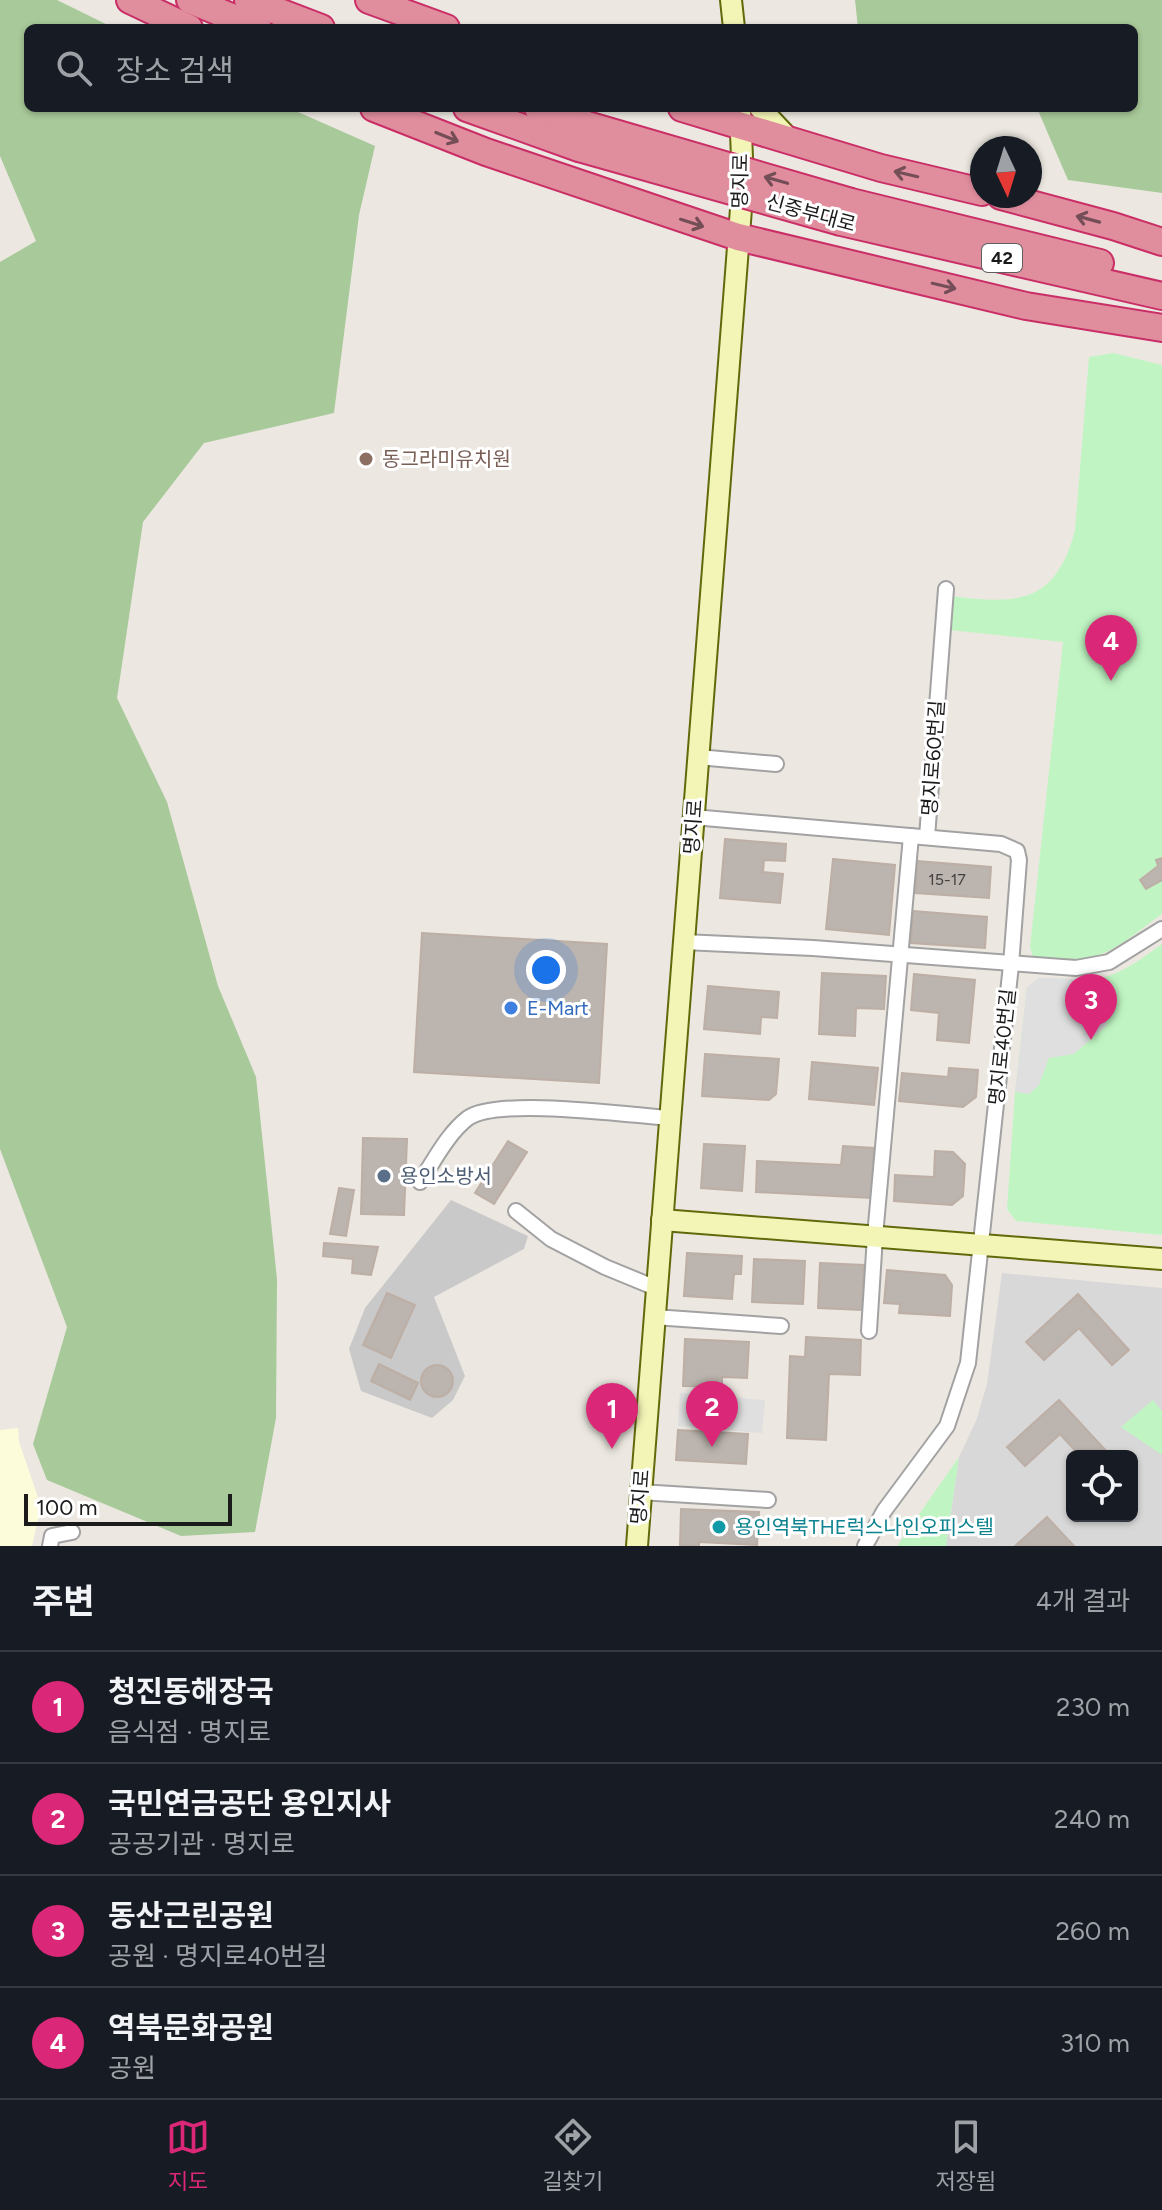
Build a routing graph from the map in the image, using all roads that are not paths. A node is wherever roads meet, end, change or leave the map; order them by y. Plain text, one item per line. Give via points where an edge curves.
1 (130, 0) edge
2 (190, 0) edge
3 (248, 0) edge
4 (369, 0) edge
5 (731, 0) edge
6 (181, 24) edge
7 (248, 24) edge
8 (311, 24) edge
9 (435, 24) edge
10 (734, 24) edge
11 (384, 112) edge
12 (483, 112) edge
13 (544, 112) edge
14 (708, 112) edge
15 (764, 112) edge
16 (740, 117) edge
17 (583, 137) junction
18 (793, 142) junction
19 (970, 189) edge
20 (1042, 207) edge
21 (846, 212) junction
22 (738, 237) junction
23 (1162, 242) edge
24 (1162, 278) edge
25 (1162, 296) edge
26 (1162, 328) edge
27 (946, 589) dead end
28 (698, 757) junction
29 (776, 764) dead end
30 (693, 817) junction
31 (911, 836) junction
32 (927, 837) junction
33 (1162, 929) edge
34 (684, 942) junction
35 (900, 954) junction
36 (1011, 965) junction
37 (670, 1118) junction
38 (420, 1182) dead end
39 (516, 1211) dead end
40 (662, 1220) junction
41 (875, 1236) junction
42 (980, 1244) junction
43 (1162, 1259) edge
44 (656, 1288) junction
45 (654, 1317) junction
46 (781, 1326) dead end
47 (869, 1331) dead end
48 (640, 1492) junction
49 (768, 1500) dead end
50 (72, 1532) dead end
51 (50, 1546) edge
52 (637, 1546) edge
53 (865, 1546) edge

1 - 6 highway
2 - 7 highway
3 - 8 highway
4 - 9 highway
5 - 10 main road
11 -> 22 highway
12 - 17 highway, 신중부대로 / 42
13 - 17 highway, 신중부대로 / 42
14 - 16 highway
15 - 18 main road
16 - 18 highway
16 - 22 main road, 명지로 via 743,183
17 - 21 highway, 신중부대로 / 42, bridge
19 -> 18 highway
23 -> 20 highway
21 - 24 highway, 신중부대로 / 42
21 - 25 highway, 신중부대로 / 42
22 -> 26 highway via 1026,306
22 - 28 main road, 명지로
27 - 32 street, 명지로60번길
28 - 29 street
28 - 30 main road, 명지로
30 - 31 street, 명지로60번길
30 - 34 main road, 명지로
31 - 32 street, 명지로60번길
31 - 35 street
32 - 36 street, 명지로40번길 via 1001,844 1017,851
33 - 36 street via 1128,952 1090,967
34 - 35 street
34 - 37 main road, 명지로
35 - 36 street
35 - 41 street
36 - 42 street, 명지로40번길
37 - 38 street via 487,1109 456,1129
37 - 40 main road, 명지로
39 - 44 street via 551,1239
40 - 41 main road
40 - 44 main road, 명지로
41 - 42 main road
41 - 47 street
42 - 43 main road
42 - 53 street, 명지로40번길 via 968,1363 947,1426 884,1511
44 - 45 main road, 명지로
45 - 46 street
45 - 48 main road, 명지로
48 - 49 street
48 - 52 main road, 명지로
50 - 51 street via 52,1536

